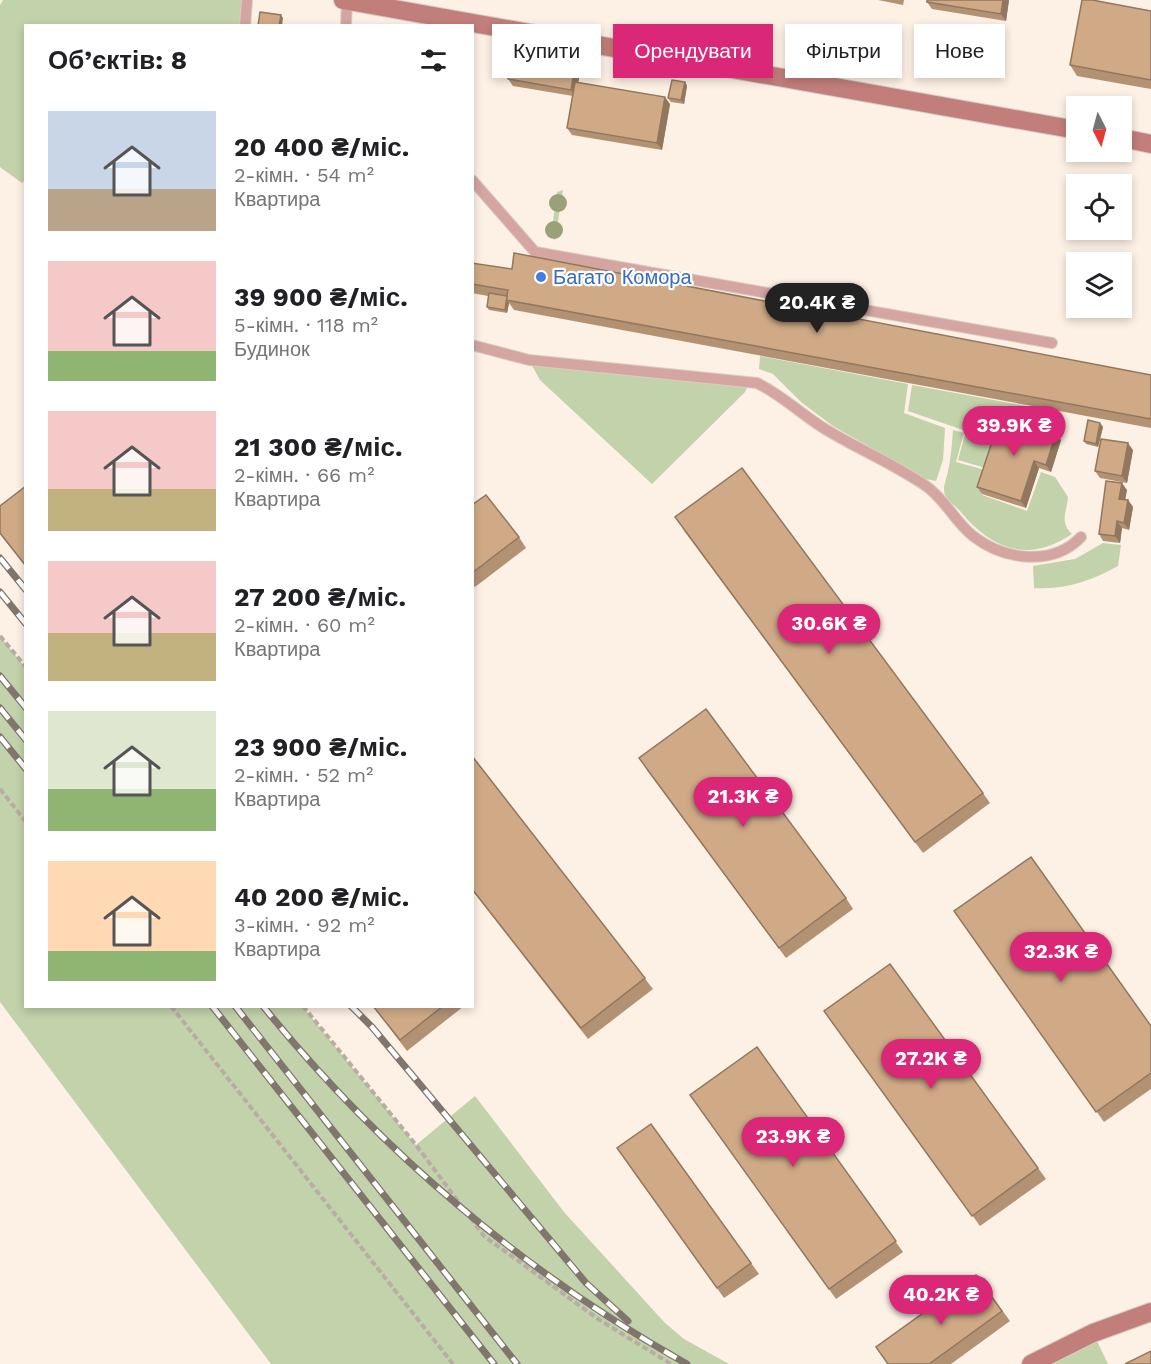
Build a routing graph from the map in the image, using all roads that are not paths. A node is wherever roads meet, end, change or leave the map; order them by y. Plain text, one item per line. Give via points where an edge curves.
1 (247, 0) edge
2 (345, 0) edge
3 (446, 22) edge
4 (245, 24) edge
5 (346, 24) edge
6 (474, 27) edge
7 (1066, 128) edge
8 (1132, 140) edge
9 (1151, 144) edge
10 (474, 182) edge
11 (1052, 343) dead end
12 (474, 346) edge
13 (1082, 537) dead end
14 (1151, 1312) edge
15 (1031, 1364) edge

1 - 4 lane
2 - 3 main road
2 - 5 lane
6 - 7 main road
8 - 9 main road
10 - 11 lane via 536,252
12 - 13 lane via 529,360 757,383 825,429 927,487 971,535 991,547 1030,558 1072,547
14 - 15 main road via 1093,1333

